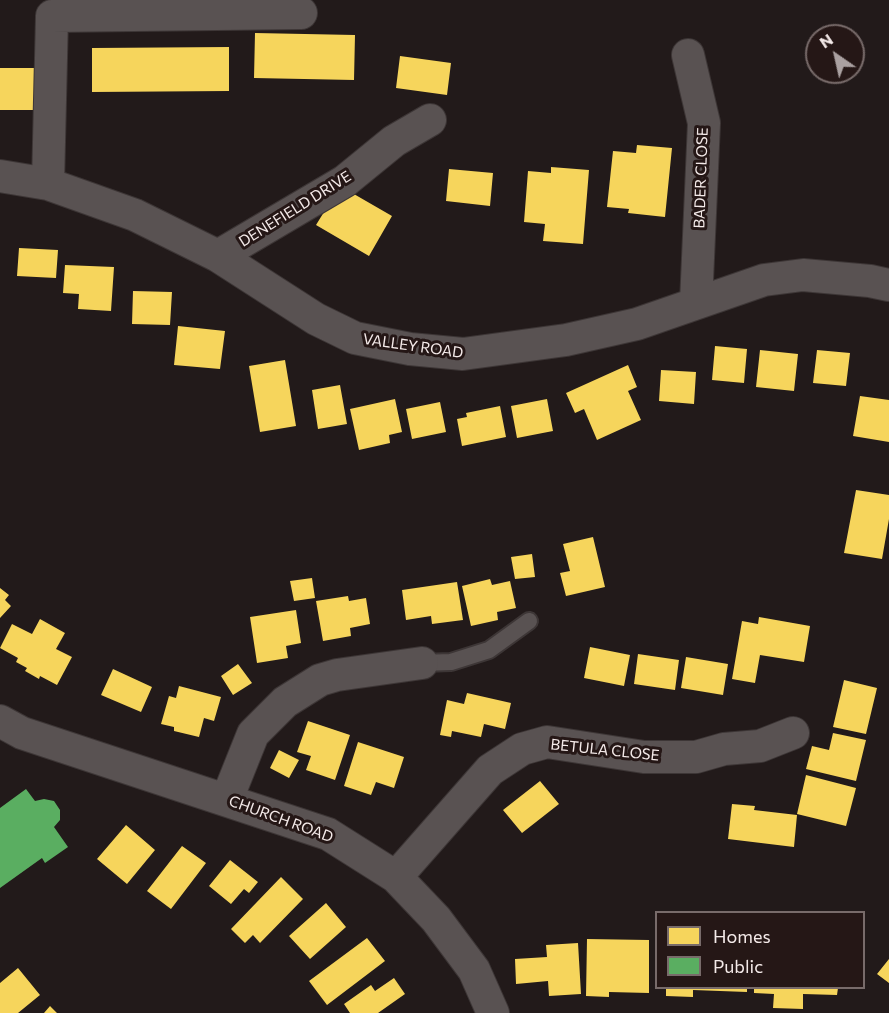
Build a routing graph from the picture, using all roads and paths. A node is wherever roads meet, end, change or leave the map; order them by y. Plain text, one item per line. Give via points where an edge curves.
1 (301, 13) dead end
2 (688, 55) dead end
3 (430, 120) dead end
4 (0, 176) edge
5 (48, 184) junction
6 (218, 256) junction
7 (889, 285) edge
8 (696, 303) junction
9 (529, 621) dead end
10 (422, 663) joint
11 (0, 721) edge
12 (793, 733) dead end
13 (227, 799) junction
14 (396, 877) junction
15 (493, 1013) edge

1 - 5 street via 52,16
2 - 8 street, BADER CLOSE via 704,123
3 - 6 street, DENEFIELD DRIVE via 394,141 345,181
4 - 5 street, VALLEY ROAD
5 - 6 street, VALLEY ROAD via 135,215
6 - 8 street, VALLEY ROAD via 316,319 355,338 410,349 463,354 576,338 637,324
7 - 8 street, VALLEY ROAD via 802,275 764,280
9 - 10 lane via 489,650 451,662
10 - 13 street via 337,675 320,680 285,702 253,734
11 - 13 street, CHURCH ROAD via 22,733
12 - 14 street, BETULA CLOSE via 760,746 724,749 696,757 644,757 547,742 522,749 490,770
13 - 14 street, CHURCH ROAD via 328,834
14 - 15 street, CHURCH ROAD via 436,919 474,970

